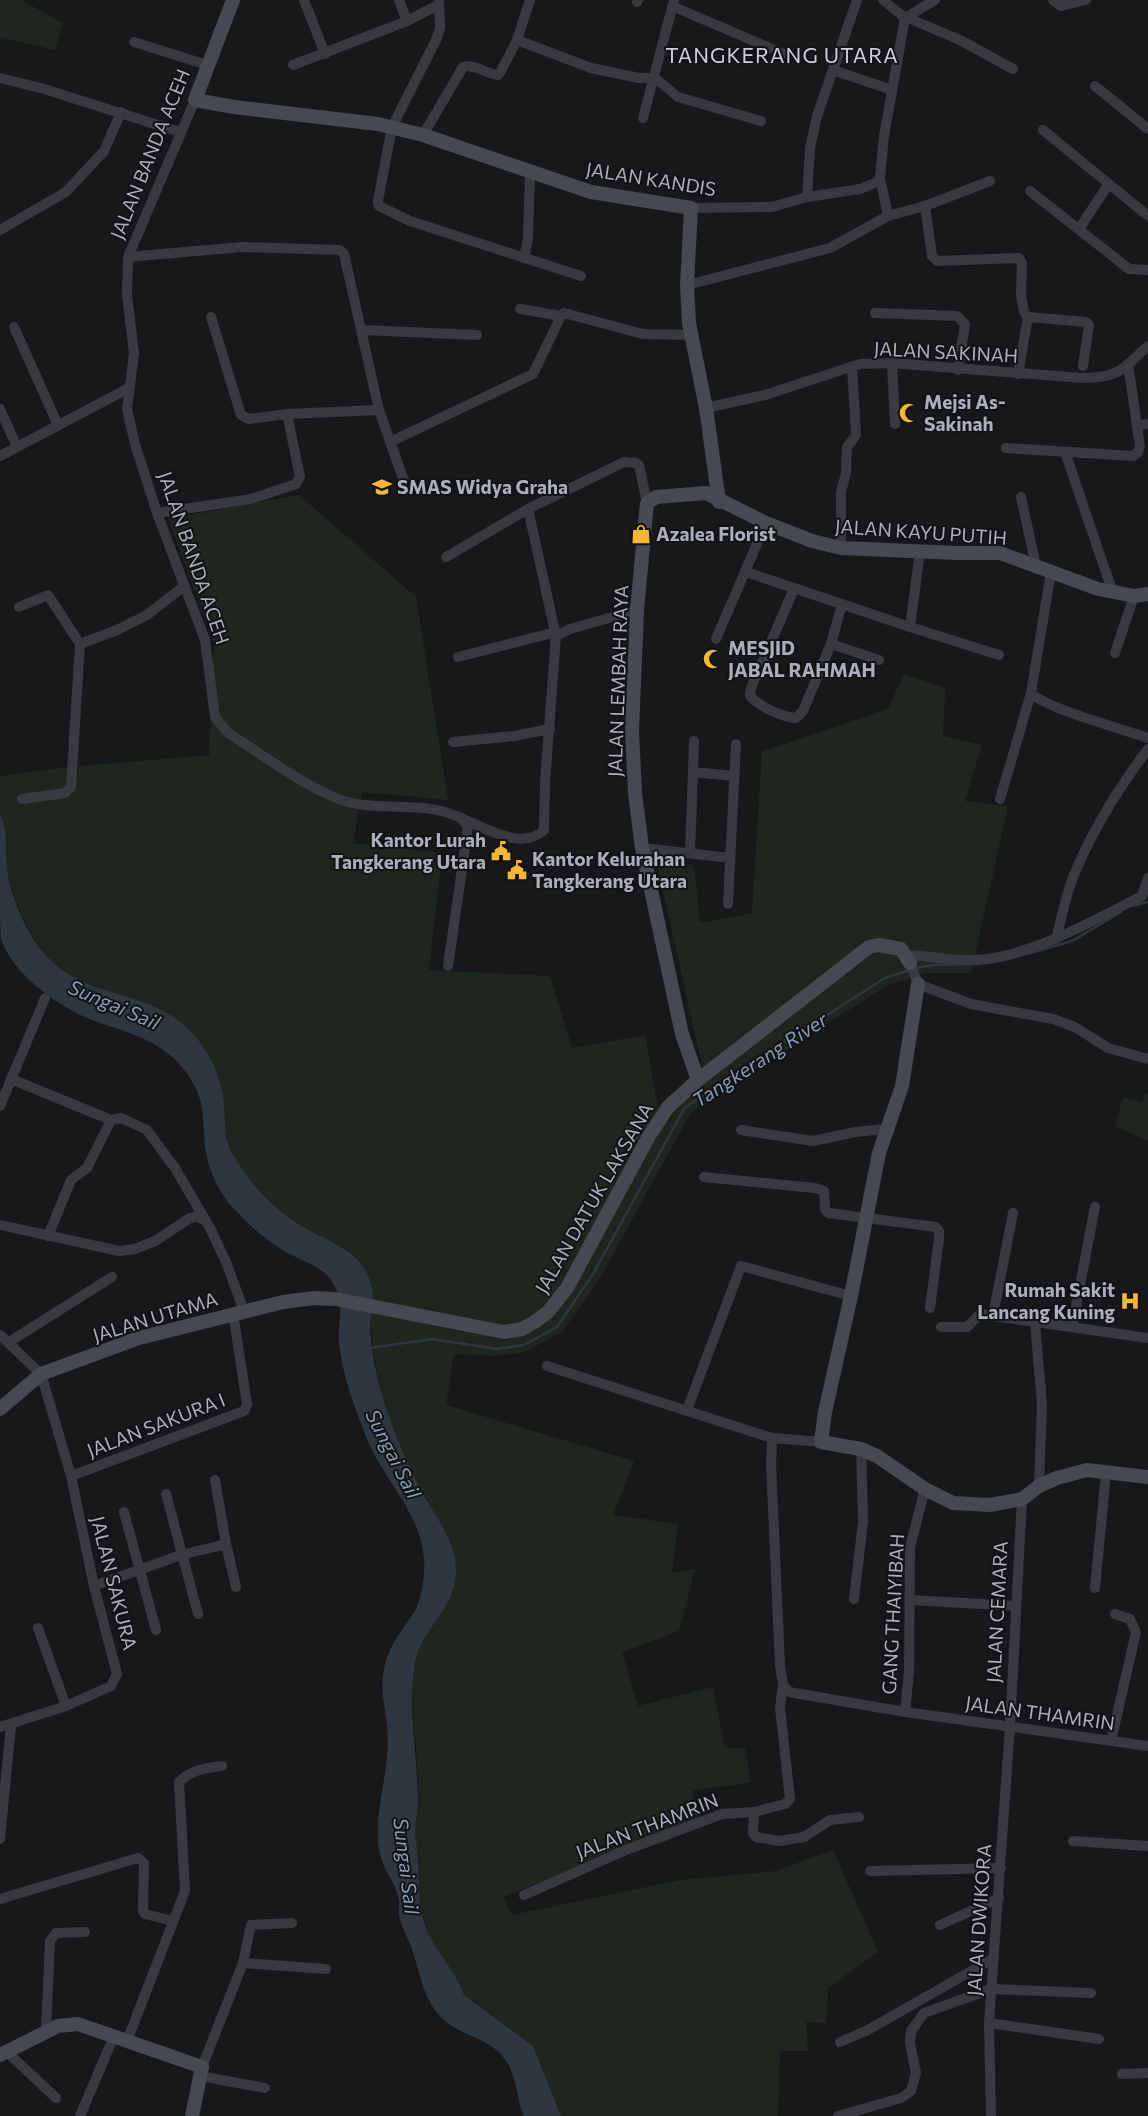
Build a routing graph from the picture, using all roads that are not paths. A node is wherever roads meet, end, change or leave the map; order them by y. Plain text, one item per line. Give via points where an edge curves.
1 (233, 0) edge
2 (304, 0) edge
3 (399, 0) edge
4 (530, 0) edge
5 (857, 0) edge
6 (883, 0) edge
7 (935, 0) edge
8 (1053, 0) edge
9 (1086, 0) edge
10 (439, 3) edge
11 (673, 3) edge
12 (906, 18) junction
13 (407, 21) junction
14 (517, 40) junction
15 (134, 42) dead end
16 (325, 54) junction
17 (784, 54) dead end
18 (206, 65) junction
19 (293, 65) dead end
20 (1013, 69) dead end
21 (834, 70) junction
22 (0, 78) edge
23 (655, 78) junction
24 (1095, 86) dead end
25 (892, 90) junction
26 (195, 100) junction
27 (121, 112) junction
28 (643, 118) dead end
29 (761, 121) dead end
30 (392, 127) junction
31 (1148, 129) edge
32 (1043, 130) dead end
33 (180, 132) junction
34 (424, 135) junction
35 (530, 171) junction
36 (880, 178) junction
37 (990, 181) dead end
38 (1108, 185) junction
39 (1030, 191) dead end
40 (807, 197) junction
41 (925, 206) junction
42 (691, 208) junction
43 (888, 216) junction
44 (1148, 216) edge
45 (1079, 229) junction
46 (0, 230) edge
47 (128, 257) junction
48 (524, 258) junction
49 (1148, 270) edge
50 (581, 276) dead end
51 (687, 286) junction
52 (520, 309) dead end
53 (875, 313) dead end
54 (561, 316) junction
55 (211, 317) dead end
56 (1028, 317) junction
57 (14, 327) dead end
58 (362, 330) junction
59 (477, 335) dead end
60 (692, 335) junction
61 (1148, 346) edge
62 (892, 364) junction
63 (1128, 364) junction
64 (852, 366) junction
65 (1083, 366) dead end
66 (958, 370) junction
67 (1018, 374) junction
68 (129, 388) junction
69 (706, 408) junction
70 (0, 409) edge
71 (379, 410) junction
72 (286, 414) junction
73 (895, 424) dead end
74 (58, 425) junction
75 (1143, 425) edge
76 (390, 442) junction
77 (17, 447) junction
78 (1006, 448) dead end
79 (1065, 452) junction
80 (0, 456) edge
81 (405, 484) dead end
82 (1021, 497) dead end
83 (719, 502) junction
84 (647, 503) junction
85 (528, 509) junction
86 (158, 513) junction
87 (766, 523) junction
88 (841, 548) junction
89 (920, 552) junction
90 (446, 557) dead end
91 (1036, 566) junction
92 (746, 572) junction
93 (1051, 572) junction
94 (184, 586) junction
95 (794, 589) junction
96 (1113, 593) junction
97 (1148, 594) edge
98 (1134, 596) junction
99 (842, 604) junction
100 (19, 607) dead end
101 (637, 610) junction
102 (910, 627) junction
103 (556, 634) junction
104 (716, 639) dead end
105 (80, 644) junction
106 (831, 644) junction
107 (1116, 653) dead end
108 (999, 655) dead end
109 (458, 657) dead end
110 (879, 660) dead end
111 (1031, 693) junction
112 (550, 730) junction
113 (1148, 738) edge
114 (694, 741) dead end
115 (453, 742) dead end
116 (736, 744) dead end
117 (1148, 749) edge
118 (692, 772) junction
119 (734, 776) junction
120 (22, 799) dead end
121 (1000, 799) dead end
122 (460, 818) junction
123 (642, 848) junction
124 (690, 853) junction
125 (730, 858) junction
126 (1148, 878) edge
127 (728, 904) dead end
128 (1056, 939) junction
129 (908, 959) junction
130 (448, 966) dead end
131 (918, 983) junction
132 (45, 998) dead end
133 (1148, 1059) edge
134 (11, 1078) junction
135 (698, 1080) junction
136 (0, 1106) edge
137 (111, 1120) junction
138 (886, 1129) junction
139 (741, 1130) dead end
140 (704, 1177) dead end
141 (1096, 1207) dead end
142 (1013, 1213) dead end
143 (865, 1218) junction
144 (205, 1220) junction
145 (0, 1225) edge
146 (48, 1236) junction
147 (112, 1277) dead end
148 (851, 1296) junction
149 (335, 1299) joint
150 (930, 1308) dead end
151 (238, 1312) junction
152 (993, 1315) junction
153 (1035, 1322) junction
154 (941, 1326) dead end
155 (1072, 1327) junction
156 (1148, 1338) edge
157 (4, 1339) edge
158 (547, 1366) dead end
159 (41, 1374) junction
160 (0, 1409) edge
161 (687, 1410) junction
162 (772, 1438) junction
163 (821, 1442) junction
164 (861, 1449) junction
165 (1106, 1473) junction
166 (70, 1476) junction
167 (1148, 1477) edge
168 (215, 1480) dead end
169 (1039, 1486) junction
170 (924, 1489) junction
171 (166, 1494) dead end
172 (1022, 1499) junction
173 (124, 1512) dead end
174 (226, 1544) junction
175 (182, 1555) junction
176 (140, 1570) junction
177 (94, 1586) junction
178 (236, 1587) dead end
179 (1095, 1588) dead end
180 (854, 1599) dead end
181 (911, 1600) junction
182 (1016, 1606) junction
183 (198, 1614) dead end
184 (1115, 1614) dead end
185 (38, 1628) dead end
186 (156, 1630) dead end
187 (783, 1685) junction
188 (66, 1706) junction
189 (905, 1712) junction
190 (11, 1724) junction
191 (1010, 1726) junction
192 (0, 1727) edge
193 (1110, 1740) junction
194 (1148, 1746) edge
195 (222, 1766) dead end
196 (754, 1812) junction
197 (859, 1817) dead end
198 (0, 1839) edge
199 (1073, 1840) dead end
200 (1148, 1846) edge
201 (1001, 1868) junction
202 (870, 1871) dead end
203 (524, 1895) dead end
204 (999, 1898) junction
205 (0, 1899) edge
206 (173, 1921) junction
207 (292, 1923) dead end
208 (940, 1925) dead end
209 (85, 1932) dead end
210 (994, 1958) junction
211 (243, 1963) junction
212 (326, 1969) dead end
213 (991, 1990) junction
214 (1091, 1992) dead end
215 (989, 2023) junction
216 (46, 2031) junction
217 (121, 2038) junction
218 (1099, 2038) dead end
219 (840, 2042) dead end
220 (4, 2053) edge
221 (201, 2072) junction
222 (1148, 2073) edge
223 (1122, 2074) dead end
224 (265, 2088) dead end
225 (56, 2098) dead end
226 (80, 2116) edge
227 (192, 2116) edge
228 (838, 2116) edge
229 (991, 2116) edge

1 - 18 street, JALAN BANDA ACEH
2 - 16 street
3 - 13 street
4 - 14 street
5 - 21 street
6 - 12 street
7 - 12 street
8 - 9 street via 1061,6
10 - 13 street
10 - 30 street via 440,28 436,40
11 - 17 street
11 - 23 street
12 - 20 street via 960,40
12 - 25 street
13 - 16 street
14 - 23 street via 591,68
14 - 34 street via 498,75 463,66
15 - 18 street
16 - 19 street
18 - 26 street, JALAN BANDA ACEH
21 - 25 street
21 - 40 street via 817,116 810,148
22 - 27 street
23 - 28 street
23 - 29 street via 678,97
24 - 31 street
25 - 36 street
26 - 30 street, JALAN KANDIS
26 - 33 street, JALAN BANDA ACEH
27 - 33 street
27 - 46 street via 104,151 66,192
30 - 34 street, JALAN KANDIS
30 - 48 street via 378,201 380,206 410,222
32 - 38 street
33 - 47 street, JALAN BANDA ACEH
34 - 35 street, JALAN KANDIS
35 - 42 street, JALAN KANDIS via 591,192
35 - 48 street via 528,238
36 - 40 street, JALAN KANDIS via 860,189
36 - 43 street
37 - 41 street
38 - 44 street
38 - 45 street
39 - 45 street
40 - 42 street, JALAN KANDIS via 772,207
41 - 43 street
41 - 56 street via 932,256 937,261 1019,258 1022,263 1022,305
42 - 51 street
43 - 51 street via 830,248
45 - 49 street via 1129,270
47 - 58 street via 242,247 340,250 344,254
47 - 68 street, JALAN BANDA ACEH via 127,295 134,352
48 - 50 street
51 - 60 street
52 - 54 street
53 - 66 street via 958,316 965,324
54 - 60 street via 564,313 574,314 649,335
54 - 76 street via 533,374
55 - 72 street via 241,415 249,419
56 - 65 street via 1089,324
56 - 67 street
57 - 74 street
58 - 59 street
58 - 71 street
60 - 69 street
61 - 63 street, JALAN SAKINAH
62 - 64 street, JALAN SAKINAH
62 - 66 street, JALAN SAKINAH
62 - 73 street
63 - 67 street, JALAN SAKINAH via 1108,377
63 - 75 street
64 - 69 street, JALAN SAKINAH via 765,394
64 - 88 street via 856,435 847,447 841,492
66 - 67 street, JALAN SAKINAH
68 - 74 street
68 - 86 street, JALAN BANDA ACEH via 128,414
69 - 83 street
70 - 77 street
71 - 72 street
71 - 76 street
72 - 86 street via 300,477 296,484 251,499
74 - 77 street
75 - 79 street via 1140,446 1133,456
76 - 81 street
77 - 80 street
78 - 79 street
79 - 96 street
82 - 91 street
83 - 84 street via 706,493 656,497
83 - 87 street, JALAN KAYU PUTIH
84 - 85 street via 638,465 624,462
84 - 101 street, JALAN LEMBAH RAYA
85 - 90 street
85 - 103 street, JALAN BANDA ACEH
86 - 94 street, JALAN BANDA ACEH
87 - 88 street, JALAN KAYU PUTIH via 812,541
87 - 92 street
88 - 89 street, JALAN KAYU PUTIH
89 - 91 street, JALAN KAYU PUTIH via 1000,553
89 - 102 street
91 - 93 street, JALAN KAYU PUTIH
92 - 95 street
92 - 104 street
93 - 96 street, JALAN KAYU PUTIH
93 - 111 street
94 - 105 street via 147,615
94 - 122 street, JALAN BANDA ACEH via 205,640 215,717 228,733 306,783 339,799 435,810
95 - 99 street
95 - 106 street via 750,696 755,702 796,718 804,711
96 - 98 street, JALAN KAYU PUTIH
97 - 98 street, JALAN KAYU PUTIH
98 - 107 street
99 - 102 street
99 - 106 street
100 - 105 street via 48,595
101 - 103 street
101 - 123 street, JALAN LEMBAH RAYA via 632,731 634,793
102 - 108 street
103 - 109 street
103 - 112 street, JALAN BANDA ACEH
105 - 120 street via 71,787 65,792
106 - 110 street
111 - 113 street via 1076,714
111 - 121 street
112 - 115 street
112 - 122 street, JALAN BANDA ACEH via 544,830 536,837 521,839
114 - 118 street
116 - 119 street
117 - 128 street via 1116,791 1089,842 1071,882
118 - 119 street
118 - 124 street
119 - 125 street
122 - 130 street via 468,827
123 - 124 street
123 - 135 street, JALAN LEMBAH RAYA via 682,1034
124 - 125 street
125 - 127 street
126 - 128 street via 1142,896
128 - 129 street via 1003,956 972,961
129 - 131 street
129 - 135 street, JALAN DATUK LAKSANA via 901,949 890,945 869,947
131 - 133 street via 971,1004 1053,1018 1075,1027 1108,1048
131 - 138 street via 902,1086
132 - 134 street
134 - 136 street
134 - 137 street, JALAN SAKURA I
135 - 149 street, JALAN DATUK LAKSANA via 668,1106 644,1144 567,1288 536,1322 522,1329 504,1332
137 - 144 street, JALAN SAKURA I via 121,1118 146,1130 175,1168
137 - 146 street via 87,1168 71,1180
138 - 139 street via 813,1141
138 - 143 street
140 - 143 street via 821,1189 828,1213
141 - 155 street
142 - 152 street
143 - 148 street
143 - 150 street via 936,1227 939,1231
144 - 146 street via 190,1218 155,1241 119,1251
144 - 151 street, JALAN SAKURA I via 226,1262
145 - 146 street
147 - 157 street
148 - 161 street via 742,1266
148 - 163 street via 824,1412
149 - 151 street, JALAN UTAMA via 306,1299
151 - 159 street, JALAN UTAMA via 139,1338
151 - 166 street, JALAN SAKURA I via 247,1404 244,1411
152 - 153 street
152 - 154 street via 980,1314 967,1327
153 - 155 street
153 - 169 street via 1042,1404
155 - 156 street
157 - 159 street
158 - 161 street
159 - 160 street, JALAN UTAMA
159 - 166 street, JALAN SAKURA
161 - 162 street
162 - 163 street
162 - 187 street, JALAN THAMRIN
163 - 164 street
164 - 170 street via 877,1456
164 - 180 street via 863,1522
165 - 167 street
165 - 169 street via 1072,1472
165 - 179 street
166 - 177 street, JALAN SAKURA
168 - 174 street
169 - 172 street
170 - 172 street via 953,1503 990,1505
170 - 181 street, GANG THAIYIBAH via 910,1547
171 - 175 street
172 - 182 street, JALAN CEMARA
173 - 176 street
174 - 175 street
174 - 178 street
175 - 176 street
175 - 183 street
176 - 177 street
176 - 186 street
177 - 188 street, JALAN SAKURA via 117,1674 111,1686
181 - 182 street
181 - 189 street, GANG THAIYIBAH
182 - 191 street, JALAN CEMARA
184 - 193 street via 1130,1619 1136,1632
185 - 188 street
187 - 189 street, JALAN THAMRIN via 789,1692
187 - 196 street, JALAN THAMRIN via 780,1708 790,1799 785,1804
188 - 190 street, JALAN SAKURA
189 - 191 street, JALAN THAMRIN
190 - 192 street, JALAN SAKURA
190 - 198 street
191 - 193 street, JALAN THAMRIN
191 - 201 street, JALAN DWIKORA
193 - 194 street, JALAN THAMRIN
195 - 206 street via 192,1772 178,1784 185,1892
196 - 197 street via 753,1833 756,1837 780,1842 804,1837 830,1820
196 - 203 street, JALAN THAMRIN via 722,1814 626,1850
199 - 200 street
201 - 202 street
201 - 204 street, JALAN DWIKORA
204 - 208 street
204 - 210 street, JALAN DWIKORA
205 - 206 street via 138,1858 144,1864 143,1911
206 - 217 street
207 - 211 street via 251,1925
209 - 216 street via 56,1933 50,1941
210 - 213 street, JALAN DWIKORA
210 - 219 street
211 - 212 street
211 - 221 street
213 - 214 street
213 - 215 street, JALAN DWIKORA
213 - 228 street via 933,2009 918,2020 911,2031 916,2073 911,2091 901,2098
215 - 218 street
215 - 229 street, JALAN DWIKORA
216 - 217 street via 78,2024
216 - 220 street
217 - 221 street
217 - 226 street
220 - 225 street
221 - 224 street
221 - 227 street
222 - 223 street

